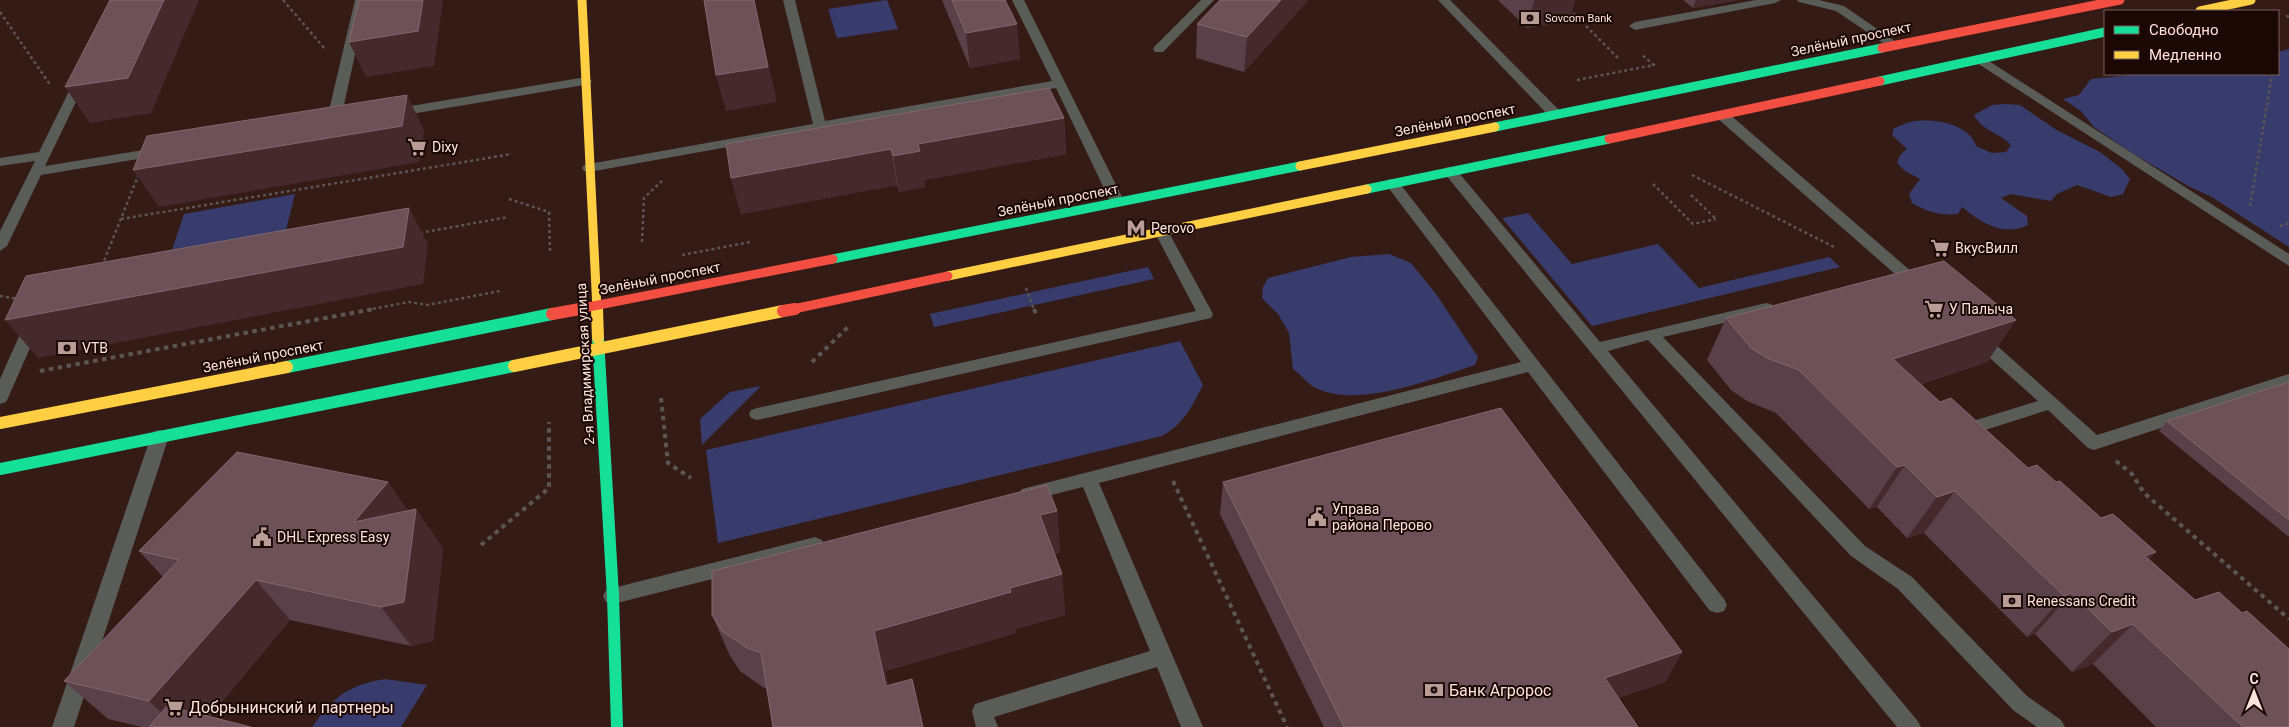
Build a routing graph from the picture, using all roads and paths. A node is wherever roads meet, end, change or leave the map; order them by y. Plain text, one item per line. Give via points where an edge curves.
1 (283, 0) edge
2 (361, 0) edge
3 (582, 0) edge
4 (789, 0) edge
5 (1018, 0) edge
6 (1208, 0) edge
7 (1444, 0) edge
8 (1775, 0) edge
9 (1803, 0) edge
10 (2120, 0) edge
11 (2251, 0) edge
12 (1566, 6) dead end
13 (2205, 10) edge
14 (0, 12) edge
15 (1636, 26) dead end
16 (2104, 32) edge
17 (1896, 46) junction
18 (1159, 50) dead end
19 (1641, 54) dead end
20 (1618, 58) dead end
21 (1981, 60) junction
22 (86, 67) edge
23 (345, 71) junction
24 (2272, 75) edge
25 (1577, 80) dead end
26 (586, 81) junction
27 (1060, 84) junction
28 (66, 108) junction
29 (381, 115) edge
30 (1556, 115) junction
31 (1722, 115) junction
32 (352, 120) edge
33 (328, 123) joint
34 (820, 127) junction
35 (176, 148) edge
36 (147, 153) junction
37 (512, 154) dead end
38 (44, 155) junction
39 (0, 162) edge
40 (589, 168) junction
41 (1450, 171) junction
42 (36, 172) junction
43 (1692, 175) dead end
44 (664, 179) dead end
45 (1392, 183) junction
46 (1653, 184) dead end
47 (1691, 195) dead end
48 (509, 199) dead end
49 (1118, 203) junction
50 (508, 217) dead end
51 (121, 219) junction
52 (1161, 231) junction
53 (2246, 233) junction
54 (412, 235) dead end
55 (642, 242) dead end
56 (750, 242) dead end
57 (0, 246) edge
58 (1834, 247) dead end
59 (550, 250) dead end
60 (682, 255) dead end
61 (2289, 261) edge
62 (101, 269) edge
63 (1892, 280) edge
64 (1026, 288) dead end
65 (500, 291) dead end
66 (0, 296) edge
67 (41, 304) joint
68 (1786, 304) edge
69 (596, 306) junction
70 (1036, 314) dead end
71 (1969, 330) edge
72 (1651, 334) junction
73 (1598, 348) junction
74 (599, 349) junction
75 (1532, 365) junction
76 (9, 377) junction
77 (2289, 380) edge
78 (0, 398) edge
79 (661, 398) dead end
80 (2051, 403) junction
81 (757, 414) dead end
82 (549, 422) dead end
83 (0, 423) edge
84 (160, 436) junction
85 (2094, 443) junction
86 (1988, 450) edge
87 (1163, 460) junction
88 (0, 469) edge
89 (691, 478) dead end
90 (1089, 479) junction
91 (1011, 498) edge
92 (833, 540) edge
93 (480, 545) dead end
94 (614, 596) junction
95 (1717, 605) dead end
96 (2289, 619) edge
97 (1163, 656) junction
98 (64, 727) edge
99 (617, 727) edge
100 (987, 727) edge
101 (1192, 727) edge
102 (1287, 727) edge
103 (1910, 727) edge
104 (2054, 727) edge

1 - 23 path
2 - 23 lane
3 - 26 main road, 2-я Владимирская улица
4 - 34 lane
5 - 27 lane
6 - 18 lane
7 - 30 lane
8 - 15 lane
9 - 17 lane via 1840,8
10 - 17 main road, Зелёный проспект
11 - 13 main road
12 - 20 path
14 - 28 path
16 - 21 main road
17 - 30 main road, Зелёный проспект
19 - 25 path via 1654,65
21 - 31 main road
21 - 53 lane
22 - 28 lane
23 - 33 lane
24 - 53 path
26 - 29 lane
26 - 40 main road, 2-я Владимирская улица
27 - 34 lane
27 - 49 lane
28 - 38 lane
30 - 49 main road, Зелёный проспект
31 - 41 main road
31 - 63 lane via 1915,282
32 - 33 lane
34 - 40 lane
35 - 36 lane
36 - 42 lane
36 - 51 path
37 - 51 path
38 - 39 lane
38 - 42 lane
40 - 69 main road, 2-я Владимирская улица
41 - 45 main road
41 - 73 lane
42 - 57 lane
43 - 58 path
44 - 55 path via 644,198
45 - 52 main road
45 - 75 lane
46 - 47 path via 1693,224 1716,219
48 - 59 path via 549,212
49 - 69 main road, Зелёный проспект
50 - 54 path
51 - 62 path
52 - 74 main road
52 - 81 lane via 1205,314
53 - 61 lane
56 - 60 path
64 - 70 path
65 - 76 path via 427,305 409,302
66 - 67 path
67 - 76 lane
68 - 72 lane
69 - 74 main road, 2-я Владимирская улица
69 - 83 main road, Зелёный проспект
71 - 80 lane
72 - 73 lane
72 - 104 lane via 1858,551 1905,583 2020,703
73 - 103 lane
74 - 84 main road
74 - 94 main road, 2-я Владимирская улица
75 - 87 lane
75 - 95 lane
76 - 78 lane
77 - 85 lane
79 - 89 path via 668,464
80 - 85 lane
80 - 86 lane via 1966,430
82 - 93 path via 549,488
84 - 88 main road
84 - 98 lane
85 - 96 path via 2132,474 2144,493
87 - 90 lane
87 - 102 path
90 - 91 lane
90 - 97 lane
92 - 94 lane
94 - 99 main road, 2-я Владимирская улица
97 - 100 lane via 982,712
97 - 101 lane

